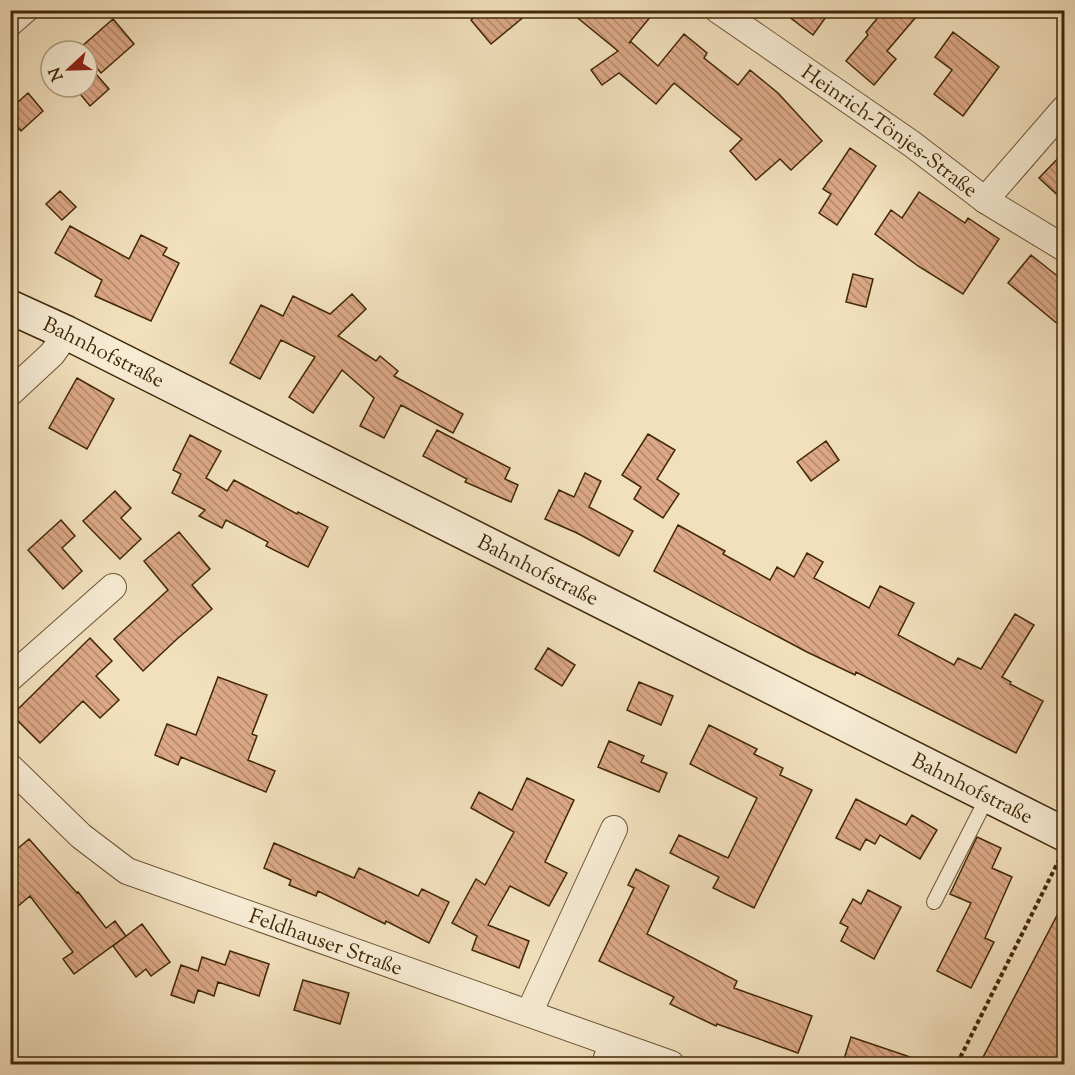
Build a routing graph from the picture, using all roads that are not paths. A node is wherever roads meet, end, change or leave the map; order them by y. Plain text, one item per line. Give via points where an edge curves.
1 (25, 10) edge
2 (718, 10) edge
3 (10, 23) edge
4 (1065, 109) edge
5 (986, 200) junction
6 (1065, 248) edge
7 (10, 307) edge
8 (67, 333) junction
9 (10, 393) edge
10 (113, 587) dead end
11 (10, 678) edge
12 (10, 767) edge
13 (989, 794) junction
14 (614, 829) dead end
15 (1063, 844) edge
16 (934, 902) dead end
17 (529, 1013) junction
18 (608, 1054) edge
19 (671, 1065) edge

1 - 3 street
2 - 5 street, Heinrich-Tönjes-Straße
4 - 5 street
5 - 6 street, Heinrich-Tönjes-Straße
7 - 8 street, Bahnhofstraße
8 - 9 street via 52,354
8 - 13 street, Bahnhofstraße
10 - 11 street
12 - 17 street, Feldhauser Straße via 81,836 127,871
13 - 15 street, Bahnhofstraße
13 - 16 lane
14 - 17 street
17 - 18 street, Feldhauser Straße
18 - 19 street, Feldhauser Straße

